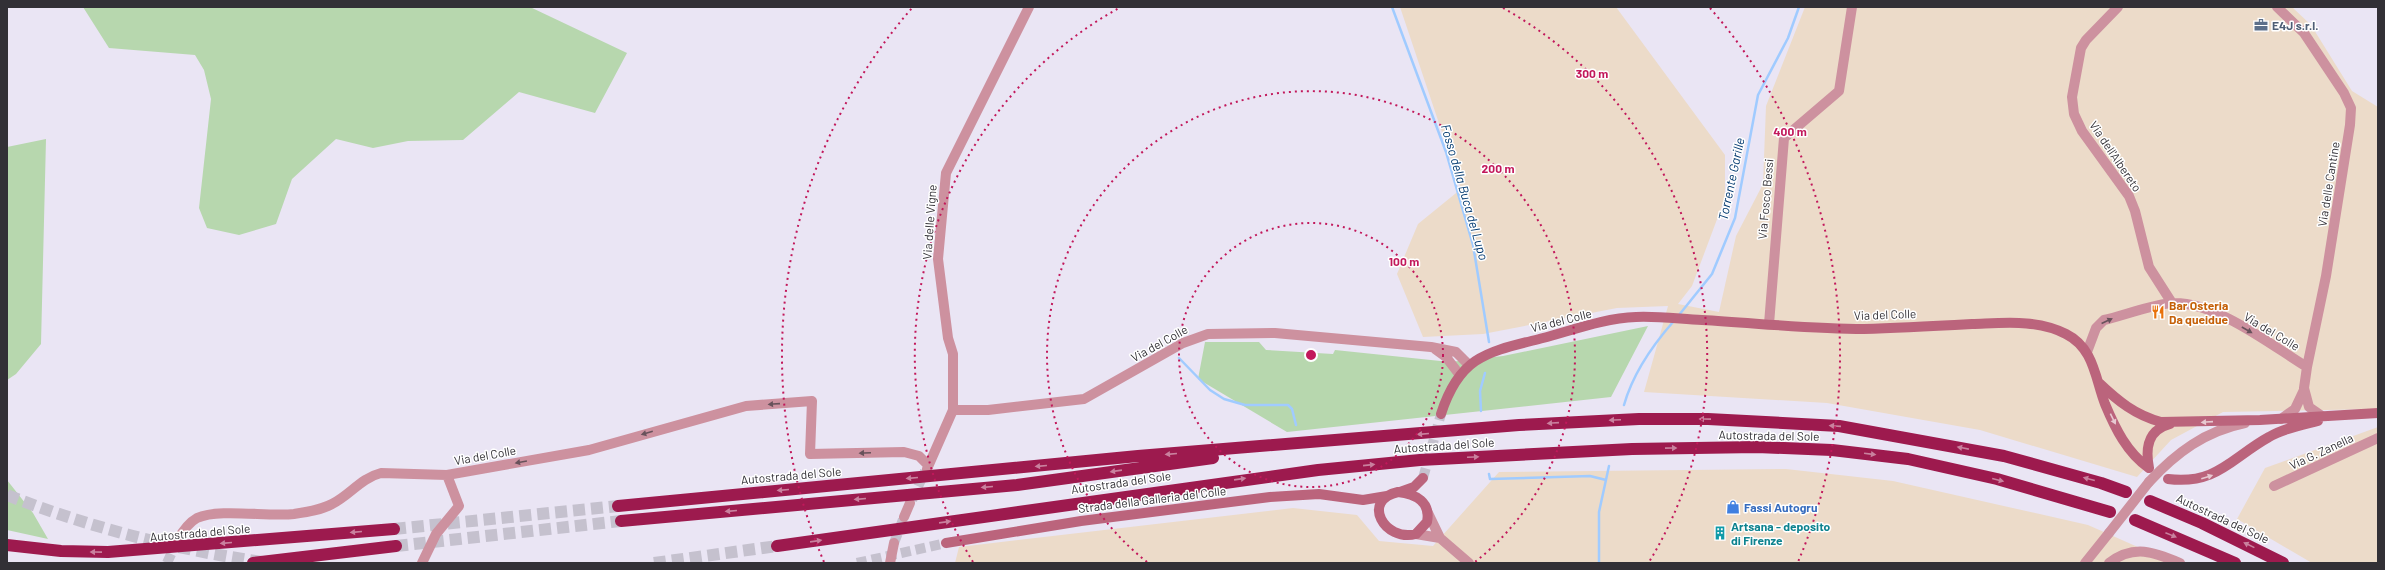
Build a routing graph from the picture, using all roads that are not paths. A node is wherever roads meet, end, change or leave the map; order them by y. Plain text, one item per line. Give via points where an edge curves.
1 (1029, 7) edge
2 (1852, 7) edge
3 (2118, 7) edge
4 (2277, 7) edge
5 (2172, 303) junction
6 (1769, 324) junction
7 (1431, 347) junction
8 (2087, 352) junction
9 (1469, 365) junction
10 (2307, 367) junction
11 (1459, 374) junction
12 (2099, 383) junction
13 (2304, 388) junction
14 (954, 410) junction
15 (2378, 413) edge
16 (1441, 414) tunnel mouth
17 (2277, 419) junction
18 (2320, 419) junction
19 (2260, 420) junction
20 (2172, 424) junction
21 (2378, 438) edge
22 (1349, 439) junction
23 (447, 475) junction
24 (2168, 479) dead end
25 (2274, 486) dead end
26 (1398, 492) junction
27 (2126, 492) dead end
28 (1387, 496) junction
29 (1363, 500) junction
30 (1422, 501) junction
31 (2150, 501) dead end
32 (910, 503) tunnel mouth
33 (618, 506) tunnel mouth
34 (1427, 511) junction
35 (2110, 512) dead end
36 (904, 517) tunnel mouth
37 (1380, 517) junction
38 (2135, 520) dead end
39 (621, 521) tunnel mouth
40 (394, 529) tunnel mouth
41 (1416, 534) junction
42 (1440, 538) junction
43 (177, 541) tunnel mouth
44 (894, 543) tunnel mouth
45 (946, 543) tunnel mouth
46 (7, 546) edge
47 (396, 546) tunnel mouth
48 (777, 546) tunnel mouth
49 (253, 563) edge
50 (422, 563) edge
51 (890, 563) edge
52 (1469, 563) edge
53 (2086, 563) edge
54 (2110, 563) edge
55 (2180, 563) edge
56 (2236, 563) edge
57 (2283, 563) edge

1 - 14 street, Via delle Vigne via 946,174 938,259 948,338 953,354
2 - 6 street, Via Fosco Bessi via 1839,91 1784,138
3 - 5 street, Via dell'Albereto via 2081,48 2072,97 2074,114 2082,131 2129,196 2149,268
4 - 10 street, Via delle Cantine via 2304,33 2344,93 2351,108 2327,268
8 -> 5 street, Via del Colle via 2096,328 2104,320
5 -> 10 street, Via del Colle via 2192,304 2215,313
6 - 8 main road, Via del Colle via 1864,329 2016,322 2038,325 2066,334
6 - 9 main road, Via del Colle via 1654,317 1614,320 1503,348
7 - 9 street, Via del Colle via 1456,352
7 - 11 street via 1446,357
7 - 14 street, Via del Colle via 1275,333 1208,334 1183,344 1084,399 988,410
8 - 12 main road
9 - 11 main road
10 - 13 street, Via delle Cantine
11 - 16 main road via 1448,392
12 - 20 main road via 2137,414
12 -> 20 main road via 2105,403 2126,445 2132,455 2149,468 2147,457 2150,439 2160,427
13 - 17 street, Via delle Cantine via 2295,409
13 - 18 street, Via delle Cantine via 2310,407
14 -> 23 street, Via del Colle via 928,467 919,456 904,452 810,454 812,401 746,406 589,450
15 - 18 main road
17 - 18 main road via 2288,423
17 - 19 main road
24 -> 18 main road via 2208,477 2232,464 2268,437
19 -> 20 main road
19 - 53 street, bridge via 2231,426 2188,446 2149,482
21 - 25 street, Via G. Zanella
27 -> 22 highway, Autostrada del Sole via 2004,456 1839,426 1708,419 1592,420
22 -> 33 highway, Autostrada del Sole
22 -> 39 highway, Autostrada del Sole via 1018,485
23 - 43 street, Via del Colle via 381,473 367,479 333,504 312,511 277,515 224,514 197,518
23 - 50 street via 459,506 436,534
26 - 28 main road
26 - 30 main road
26 - 30 main road via 1414,487 1423,478
28 - 29 main road, Strada della Galleria del Colle
28 - 37 main road via 1380,506
29 - 37 main road
29 - 45 main road, Strada della Galleria del Colle via 1319,494 1270,497 1080,521
30 - 34 main road
57 -> 31 highway, Autostrada del Sole via 2202,523
32 - 36 street
34 - 41 main road via 1427,522
34 - 42 street
48 -> 35 highway, Autostrada del Sole via 1318,470 1420,460 1592,450 1757,447 1817,449 1908,459 1997,479
37 - 41 main road via 1391,530 1404,535
38 -> 56 highway
40 -> 46 highway, Autostrada del Sole via 108,552
41 - 42 street
42 - 52 street
44 - 51 street
47 - 49 highway
54 - 55 street via 2136,550 2150,551

